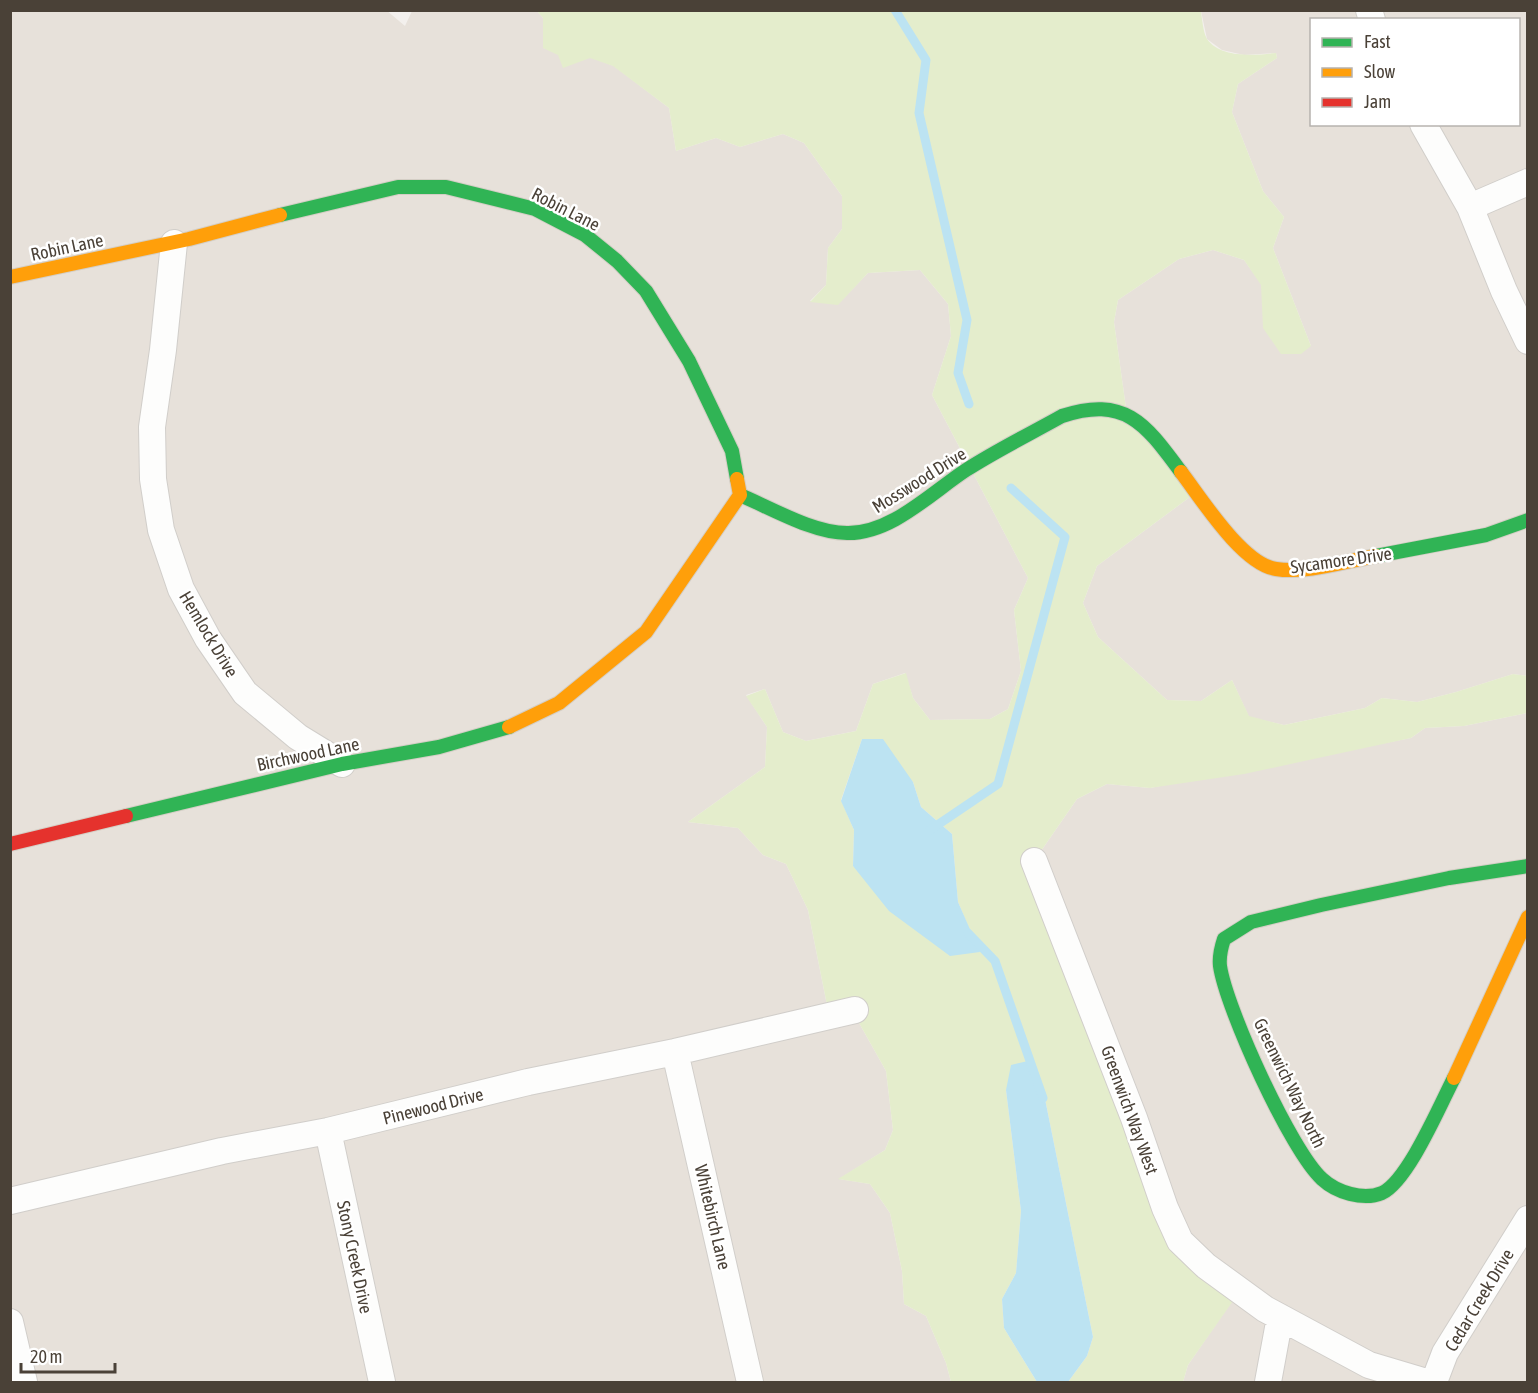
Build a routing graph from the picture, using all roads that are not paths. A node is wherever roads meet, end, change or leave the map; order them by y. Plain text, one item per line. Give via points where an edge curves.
1 (1424, 126) edge
2 (1527, 182) edge
3 (1470, 207) junction
4 (174, 243) junction
5 (10, 277) edge
6 (1527, 341) edge
7 (1077, 411) joint
8 (740, 495) junction
9 (1527, 520) edge
10 (342, 764) junction
11 (10, 844) edge
12 (1034, 861) dead end
13 (1527, 866) edge
14 (1527, 917) edge
15 (855, 1011) dead end
16 (675, 1052) junction
17 (328, 1131) junction
18 (10, 1201) edge
19 (1527, 1219) edge
20 (1280, 1317) junction
21 (10, 1322) edge
22 (24, 1383) edge
23 (382, 1383) edge
24 (750, 1383) edge
25 (1268, 1383) edge
26 (1426, 1383) edge
27 (1434, 1383) edge

1 - 3 street
2 - 3 street
3 - 6 street
4 - 5 street, Robin Lane
4 - 8 street, Robin Lane via 398,187 446,187 535,209 585,235 646,291 689,362 732,451
4 - 10 street, Hemlock Drive via 152,427 153,479 161,530 181,589 208,639 245,693 298,737
7 - 8 street, Mosswood Drive via 969,470 876,529 844,533 818,527
7 - 9 street, Sycamore Drive via 1125,413 1153,434 1229,535 1251,557 1274,569 1301,569 1439,545 1486,535
8 - 10 street, Birchwood Lane via 646,632 559,703 514,726 439,747
10 - 11 street, Birchwood Lane
12 - 20 street, Greenwich Way West via 1180,1241 1206,1266
13 - 14 street, Greenwich Way North via 1321,904 1251,922 1224,939 1220,966 1228,996 1282,1114 1320,1178 1354,1195 1372,1196 1389,1188 1409,1162 1459,1070
15 - 16 street, Pinewood Drive
16 - 17 street, Pinewood Drive via 528,1082
16 - 24 street, Whitebirch Lane
17 - 18 street, Pinewood Drive via 222,1151
17 - 23 street, Stony Creek Drive
19 - 27 street, Cedar Creek Drive via 1445,1353
20 - 25 street
20 - 26 street, Greenwich Way West via 1369,1365
21 - 22 street

